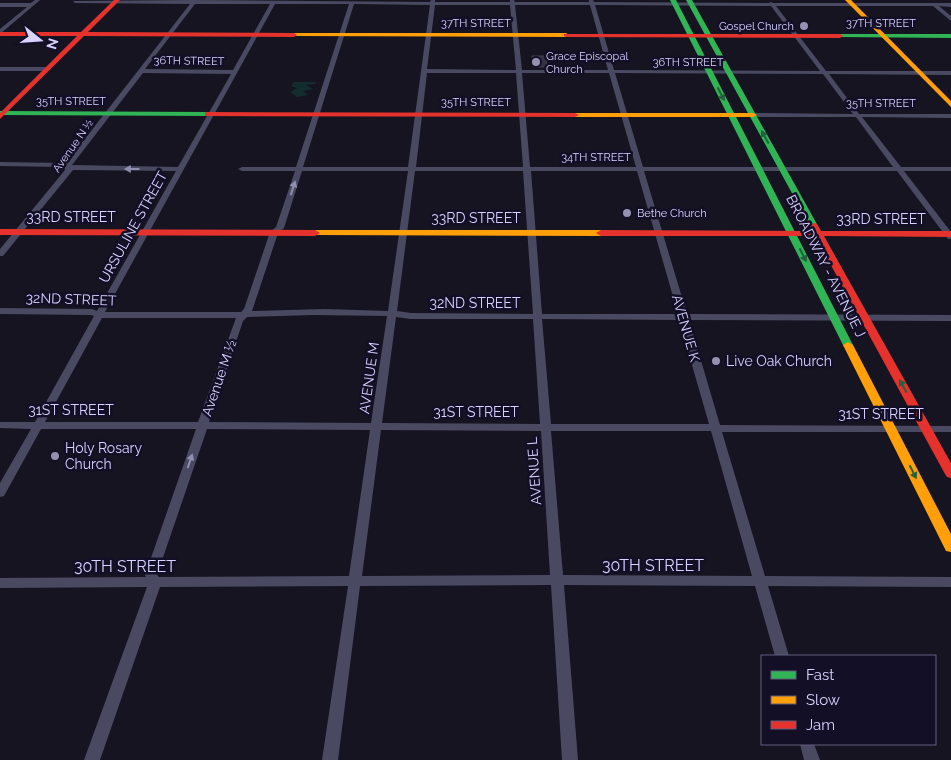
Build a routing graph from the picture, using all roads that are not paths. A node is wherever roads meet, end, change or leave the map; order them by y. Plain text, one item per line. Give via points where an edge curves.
1 (38, 0) edge
2 (928, 0) edge
3 (76, 2) dead end
4 (115, 2) edge
5 (195, 2) edge
6 (274, 2) edge
7 (353, 2) edge
8 (433, 2) edge
9 (512, 2) edge
10 (592, 2) edge
11 (674, 2) edge
12 (690, 2) edge
13 (771, 3) edge
14 (851, 3) edge
15 (0, 4) edge
16 (32, 4) junction
17 (934, 5) junction
18 (951, 5) edge
19 (951, 19) edge
20 (0, 33) edge
21 (83, 34) junction
22 (169, 35) junction
23 (256, 35) junction
24 (342, 35) junction
25 (429, 35) junction
26 (515, 35) junction
27 (601, 35) junction
28 (691, 35) junction
29 (709, 35) junction
30 (796, 36) junction
31 (883, 36) junction
32 (951, 36) edge
33 (0, 69) edge
34 (46, 69) junction
35 (142, 71) junction
36 (424, 71) junction
37 (235, 72) junction
38 (519, 72) junction
39 (612, 72) junction
40 (710, 72) junction
41 (729, 72) junction
42 (824, 72) junction
43 (919, 72) junction
44 (951, 72) edge
45 (951, 105) edge
46 (1, 114) edge
47 (109, 114) junction
48 (212, 114) junction
49 (315, 114) junction
50 (419, 114) junction
51 (523, 114) junction
52 (624, 115) junction
53 (732, 115) junction
54 (753, 115) junction
55 (858, 115) junction
56 (951, 116) edge
57 (0, 164) edge
58 (68, 166) junction
59 (300, 167) junction
60 (412, 167) junction
61 (242, 168) dead end
62 (526, 168) junction
63 (640, 168) junction
64 (759, 168) junction
65 (782, 168) junction
66 (181, 169) junction
67 (899, 169) junction
68 (951, 169) edge
69 (0, 232) edge
70 (17, 232) junction
71 (146, 232) junction
72 (274, 232) junction
73 (403, 232) junction
74 (531, 233) junction
75 (659, 233) junction
76 (792, 234) junction
77 (818, 234) junction
78 (950, 235) edge
79 (0, 254) edge
80 (0, 311) edge
81 (392, 313) junction
82 (244, 314) junction
83 (99, 315) junction
84 (537, 317) junction
85 (834, 317) junction
86 (864, 317) junction
87 (683, 318) junction
88 (951, 318) edge
89 (0, 425) edge
90 (38, 425) junction
91 (202, 426) junction
92 (376, 426) junction
93 (545, 427) junction
94 (715, 428) junction
95 (891, 428) junction
96 (926, 429) junction
97 (951, 429) edge
98 (951, 474) edge
99 (0, 493) edge
100 (951, 547) edge
101 (556, 581) junction
102 (155, 582) junction
103 (354, 582) junction
104 (760, 582) junction
105 (951, 582) edge
106 (0, 583) edge
107 (782, 655) edge
108 (807, 745) edge
109 (92, 760) edge
110 (330, 760) edge
111 (570, 760) edge
112 (812, 760) edge

1 - 16 street
2 - 17 street
3 - 4 street
4 - 5 street
4 - 21 main road
5 - 6 street
5 - 22 street, Avenue N ½
6 - 7 street
6 - 23 street, URSULINE STREET
7 - 8 street
7 - 24 street, Avenue M ½
8 - 9 street
8 - 25 street, AVENUE M
9 - 10 street
9 - 26 street, AVENUE L
10 - 11 street
10 - 27 street, AVENUE K
11 - 12 street
11 - 28 main road, BROADWAY - AVENUE J
12 - 13 street
12 - 29 main road, BROADWAY - AVENUE J
13 - 14 street
13 - 30 street
14 - 17 street
14 - 31 main road
15 - 16 street
16 - 20 street
17 - 18 street
17 - 19 street
20 - 21 main road, 37TH STREET
21 - 22 main road, 37TH STREET
21 - 34 main road
22 - 23 main road, 37TH STREET
22 - 35 street, Avenue N ½
23 - 24 main road, 37TH STREET
23 - 37 street, URSULINE STREET
24 - 25 main road, 37TH STREET
24 - 49 street, Avenue M ½
25 - 26 main road, 37TH STREET
25 - 36 street, AVENUE M
26 - 27 main road, 37TH STREET
26 - 38 street, AVENUE L
27 - 28 main road, 37TH STREET
27 - 39 street, AVENUE K
28 - 29 main road, 37TH STREET
28 - 40 main road, BROADWAY - AVENUE J
29 - 30 main road, 37TH STREET
29 - 41 main road, BROADWAY - AVENUE J
30 - 31 main road, 37TH STREET
30 - 42 street
31 - 32 main road, 37TH STREET
31 - 43 main road
33 - 34 street
34 - 46 main road
35 - 37 street, 36TH STREET
35 - 47 street, Avenue N ½
36 - 38 street, 36TH STREET
36 - 50 street, AVENUE M
37 - 48 street, URSULINE STREET
38 - 39 street, 36TH STREET
38 - 51 street, AVENUE L
39 - 40 street, 36TH STREET
39 - 52 street, AVENUE K
40 - 41 street, 36TH STREET
40 -> 53 main road, BROADWAY - AVENUE J
41 - 42 street, 36TH STREET
41 - 54 main road, BROADWAY - AVENUE J
42 - 43 street, 36TH STREET
42 - 55 street
43 - 44 street, 36TH STREET
43 - 45 main road
46 - 47 main road, 35TH STREET
47 - 48 main road, 35TH STREET
47 - 58 street, Avenue N ½
48 - 49 main road, 35TH STREET
48 - 66 street, URSULINE STREET
49 - 50 main road, 35TH STREET
49 - 59 street, Avenue M ½
50 - 51 main road, 35TH STREET
50 - 60 street, AVENUE M
51 - 52 main road, 35TH STREET
51 - 62 street, AVENUE L
52 - 53 main road, 35TH STREET
52 - 63 street, AVENUE K
53 - 54 main road, 35TH STREET
53 - 64 main road, BROADWAY - AVENUE J
54 - 55 street, 35TH STREET
65 -> 54 main road, BROADWAY - AVENUE J
55 - 56 street, 35TH STREET
55 - 67 street
57 - 58 street
66 -> 58 street
58 - 70 street, Avenue N ½ via 69,170 25,227
59 - 60 street, 34TH STREET
59 - 61 street, 34TH STREET
72 -> 59 street, Avenue M ½ via 280,228
60 - 62 street, 34TH STREET
60 - 73 street, AVENUE M
62 - 63 street, 34TH STREET
62 - 74 street, AVENUE L
63 - 64 street, 34TH STREET
63 - 75 street, AVENUE K
64 - 65 street, 34TH STREET
64 - 76 main road, BROADWAY - AVENUE J
65 - 67 street, 34TH STREET
65 - 77 main road, BROADWAY - AVENUE J
66 - 71 street, URSULINE STREET
67 - 68 street, 34TH STREET
67 - 78 street
69 - 70 main road, 33RD STREET
70 - 71 main road, 33RD STREET
70 - 79 street, Avenue N ½
71 - 72 main road, 33RD STREET
71 - 83 street, URSULINE STREET
72 - 73 main road, 33RD STREET
72 - 82 street, Avenue M ½
73 - 74 main road, 33RD STREET
73 - 81 street, AVENUE M
74 - 75 main road, 33RD STREET
74 - 84 street, AVENUE L
75 - 76 main road, 33RD STREET
75 - 87 street, AVENUE K
76 - 77 main road, 33RD STREET
76 -> 85 main road, BROADWAY - AVENUE J
77 - 78 main road, 33RD STREET
77 - 86 main road, BROADWAY - AVENUE J
80 - 83 street, 32ND STREET via 92,312
81 - 82 street, 32ND STREET
81 - 84 street, 32ND STREET
81 - 92 street, AVENUE M
82 - 83 street, 32ND STREET
82 - 91 street, Avenue M ½ via 239,320
83 - 90 street, URSULINE STREET
84 - 87 street, 32ND STREET
84 - 93 street, AVENUE L
85 - 86 street, 32ND STREET
85 - 87 street, 32ND STREET
85 - 95 main road, BROADWAY - AVENUE J
86 - 88 street, 32ND STREET
96 -> 86 main road, BROADWAY - AVENUE J
87 - 94 street, AVENUE K
89 - 90 street, 31ST STREET
90 - 91 street, 31ST STREET
90 - 99 street, URSULINE STREET
91 - 92 street, 31ST STREET
102 -> 91 street, Avenue M ½ via 151,575
92 - 93 street, 31ST STREET
92 - 103 street, AVENUE M
93 - 94 street, 31ST STREET
93 - 101 street, AVENUE L
94 - 95 street, 31ST STREET
94 - 104 street, AVENUE K
95 - 96 street, 31ST STREET
95 -> 100 main road, BROADWAY - AVENUE J
96 - 97 street, 31ST STREET
96 - 98 main road, BROADWAY - AVENUE J
101 - 103 street, 30TH STREET
101 - 104 street, 30TH STREET
101 - 111 street, AVENUE L
102 - 103 street, 30TH STREET
102 - 106 street, 30TH STREET
102 - 109 street, Avenue M ½
103 - 110 street, AVENUE M
104 - 105 street, 30TH STREET
104 - 107 street, AVENUE K
108 - 112 street

